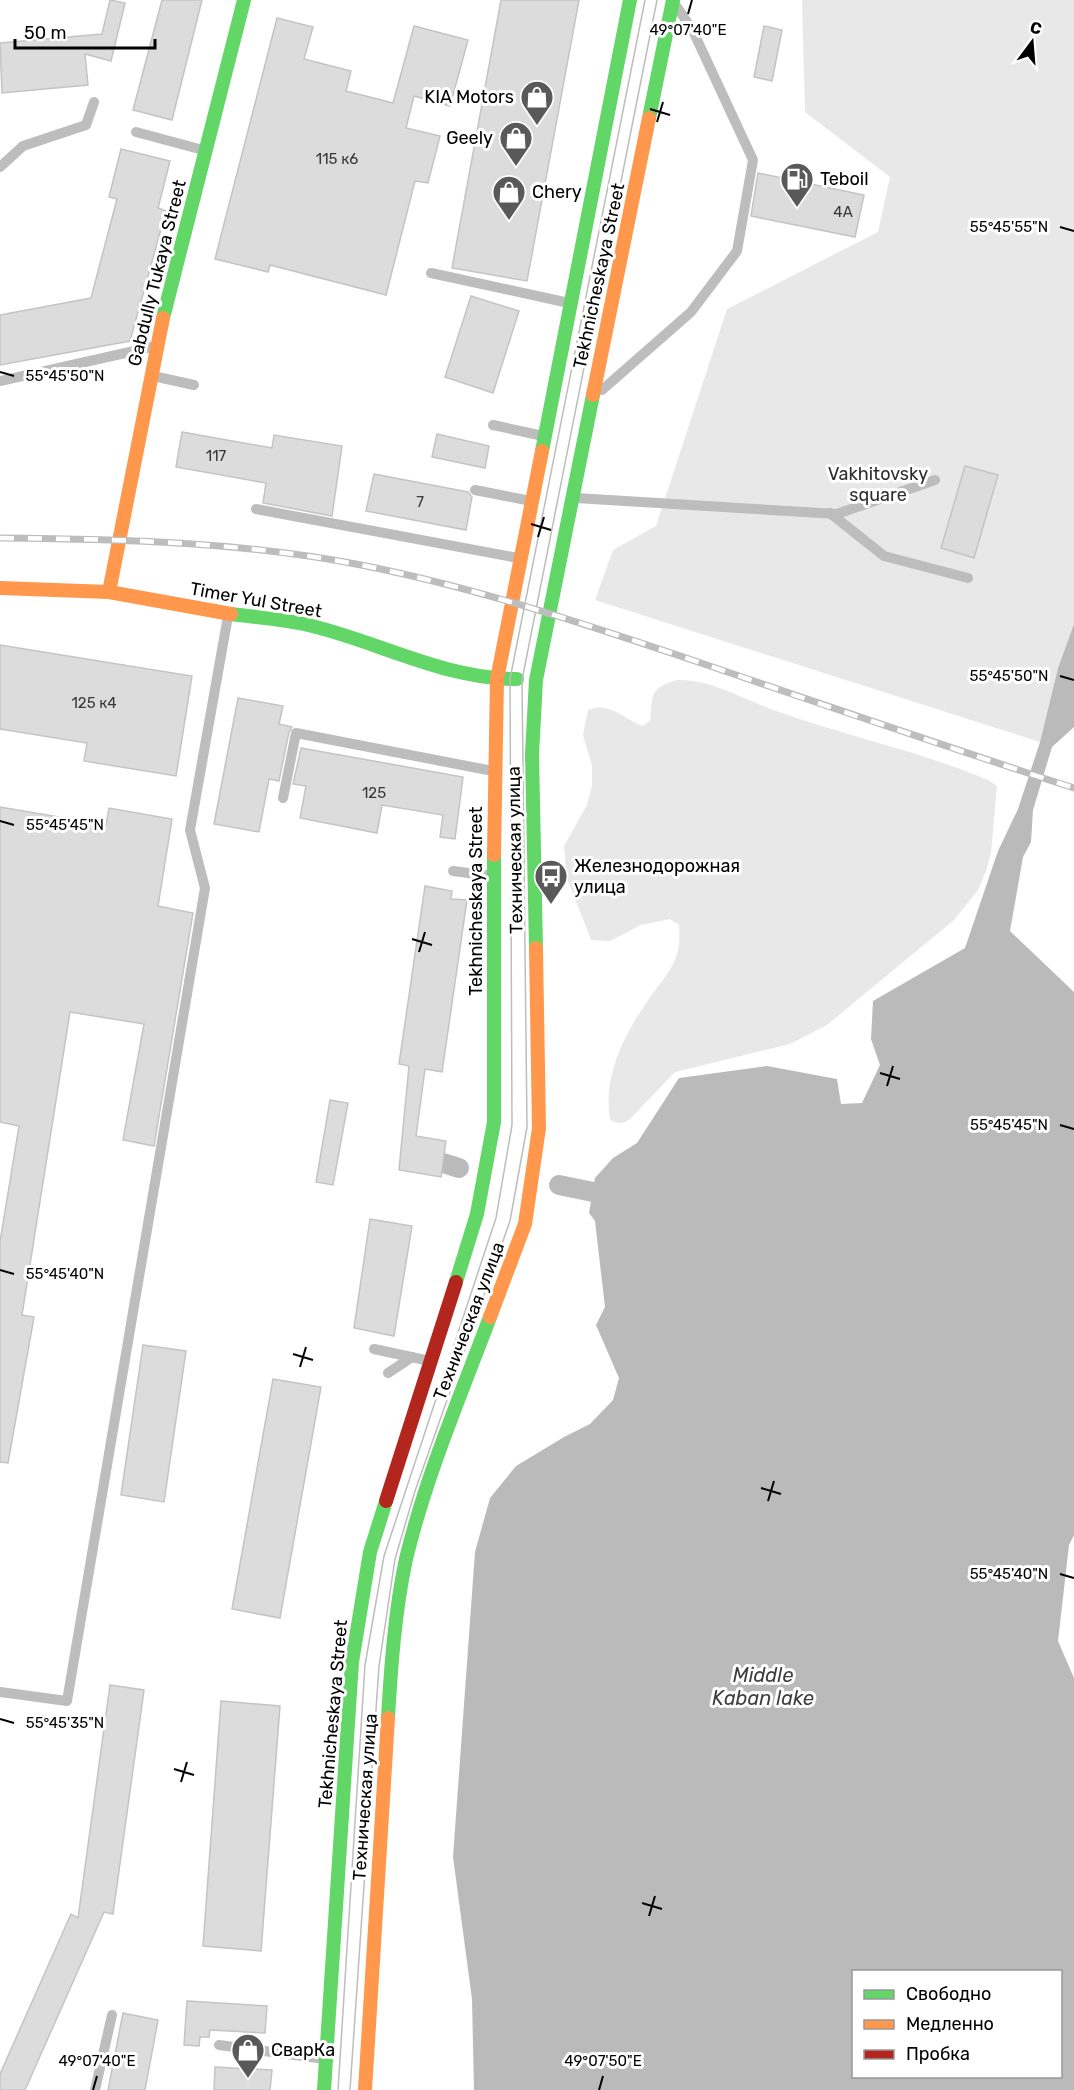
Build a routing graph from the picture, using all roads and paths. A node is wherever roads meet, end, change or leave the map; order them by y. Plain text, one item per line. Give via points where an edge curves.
1 (244, 0) edge
2 (630, 0) edge
3 (673, 1) edge
4 (94, 102) dead end
5 (136, 132) dead end
6 (206, 151) junction
7 (0, 167) edge
8 (431, 273) dead end
9 (571, 304) junction
10 (156, 346) junction
11 (150, 375) junction
12 (0, 381) edge
13 (194, 385) dead end
14 (591, 401) junction
15 (494, 425) dead end
16 (545, 436) junction
17 (935, 480) dead end
18 (475, 490) dead end
19 (572, 498) junction
20 (531, 501) junction
21 (256, 509) dead end
22 (831, 513) junction
23 (519, 558) junction
24 (968, 578) dead end
25 (0, 588) edge
26 (109, 592) junction
27 (229, 614) junction
28 (497, 679) junction
29 (536, 680) junction
30 (494, 772) junction
31 (283, 798) dead end
32 (453, 871) dead end
33 (494, 876) junction
34 (374, 1349) dead end
35 (411, 1357) junction
36 (430, 1361) junction
37 (388, 1373) dead end
38 (0, 1692) edge
39 (112, 2015) dead end
40 (219, 2044) dead end
41 (326, 2059) junction
42 (95, 2090) edge
43 (324, 2090) edge
44 (365, 2090) edge

1 - 6 main road, Gabdully Tukaya Street
2 - 9 main road, Tekhnicheskaya Street
3 - 14 main road, Tekhnicheskaya Street
3 - 14 lane via 693,31 753,160 737,251 691,312
4 - 7 lane via 86,125 23,146
5 - 6 lane
6 - 10 main road, Gabdully Tukaya Street
8 - 9 lane
9 - 16 main road, Tekhnicheskaya Street
10 - 11 main road, Gabdully Tukaya Street
10 - 12 lane
11 - 13 lane
11 - 26 main road, Gabdully Tukaya Street
14 - 19 main road, Tekhnicheskaya Street
15 - 16 lane
16 - 20 main road, Tekhnicheskaya Street
17 - 22 lane
18 - 20 lane
19 - 22 lane
19 - 29 main road, Техническая улица
20 - 23 main road
21 - 23 lane
22 - 24 lane via 884,556
23 - 28 main road
25 - 26 main road, Timer Yul Street
26 - 27 main road, Timer Yul Street
27 - 28 main road, Timer Yul Street via 304,624 441,668
27 - 38 lane via 190,830 205,888 67,1701
28 - 29 main road, Timer Yul Street
28 - 30 main road, Tekhnicheskaya Street
29 - 44 main road, Техническая улица via 532,754 539,1128 525,1224 424,1491 406,1561 391,1672
30 - 31 lane via 296,733
30 - 33 main road, Tekhnicheskaya Street
32 - 33 lane
33 - 36 main road, Tekhnicheskaya Street via 494,1122 477,1214
34 - 35 lane
35 - 36 lane
35 - 37 lane
36 - 41 main road, Tekhnicheskaya Street via 370,1552 352,1662
39 - 42 lane
40 - 41 lane
41 - 43 main road, Tekhnicheskaya Street

